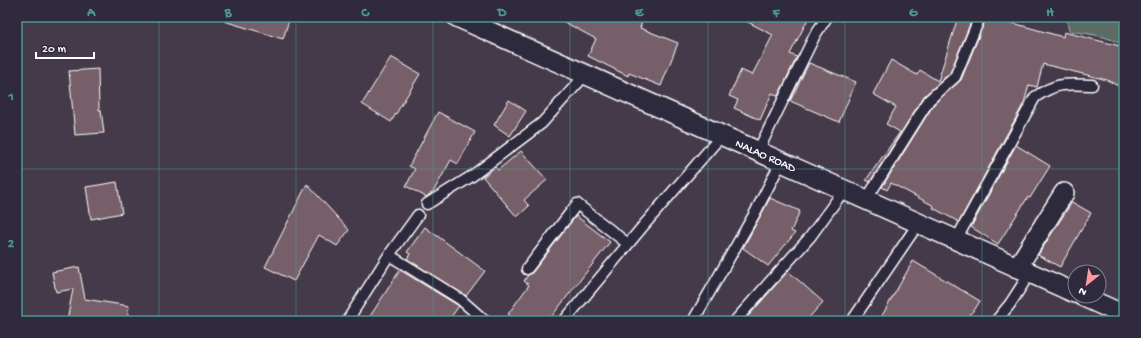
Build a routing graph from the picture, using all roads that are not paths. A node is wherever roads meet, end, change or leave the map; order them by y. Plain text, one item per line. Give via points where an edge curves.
1 (457, 17) edge
2 (827, 17) edge
3 (979, 19) dead end
4 (586, 74) junction
5 (1092, 85) dead end
6 (722, 135) junction
7 (758, 152) junction
8 (780, 162) junction
9 (844, 190) junction
10 (1064, 192) dead end
11 (866, 200) junction
12 (427, 204) dead end
13 (418, 215) dead end
14 (918, 224) junction
15 (956, 240) junction
16 (628, 244) junction
17 (389, 255) junction
18 (527, 269) dead end
19 (1024, 270) junction
20 (1067, 289) edge
21 (1101, 304) edge
22 (1124, 314) edge
23 (347, 321) edge
24 (485, 321) edge
25 (564, 321) edge
26 (692, 321) edge
27 (735, 321) edge
28 (852, 321) edge
29 (996, 321) edge

1 - 4 street, NALAO ROAD
2 - 7 lane via 815,35
3 - 11 lane via 955,77 929,100
4 - 6 street, NALAO ROAD
4 - 12 lane via 542,123 472,176
5 - 15 lane via 1062,84 1035,96
6 - 7 street, NALAO ROAD
6 - 16 lane
7 - 8 street, NALAO ROAD
8 - 9 street, NALAO ROAD
8 - 26 lane via 755,213
9 - 11 street, NALAO ROAD
9 - 27 lane via 810,237
10 - 19 street
11 - 14 street, NALAO ROAD
13 - 17 lane
14 - 15 street, NALAO ROAD
14 - 28 lane
15 - 19 street, NALAO ROAD
16 - 18 lane via 578,204
16 - 25 lane
17 - 23 lane
17 - 24 lane via 460,299
19 - 20 street, NALAO ROAD
19 - 29 lane via 1010,304
21 - 22 street

